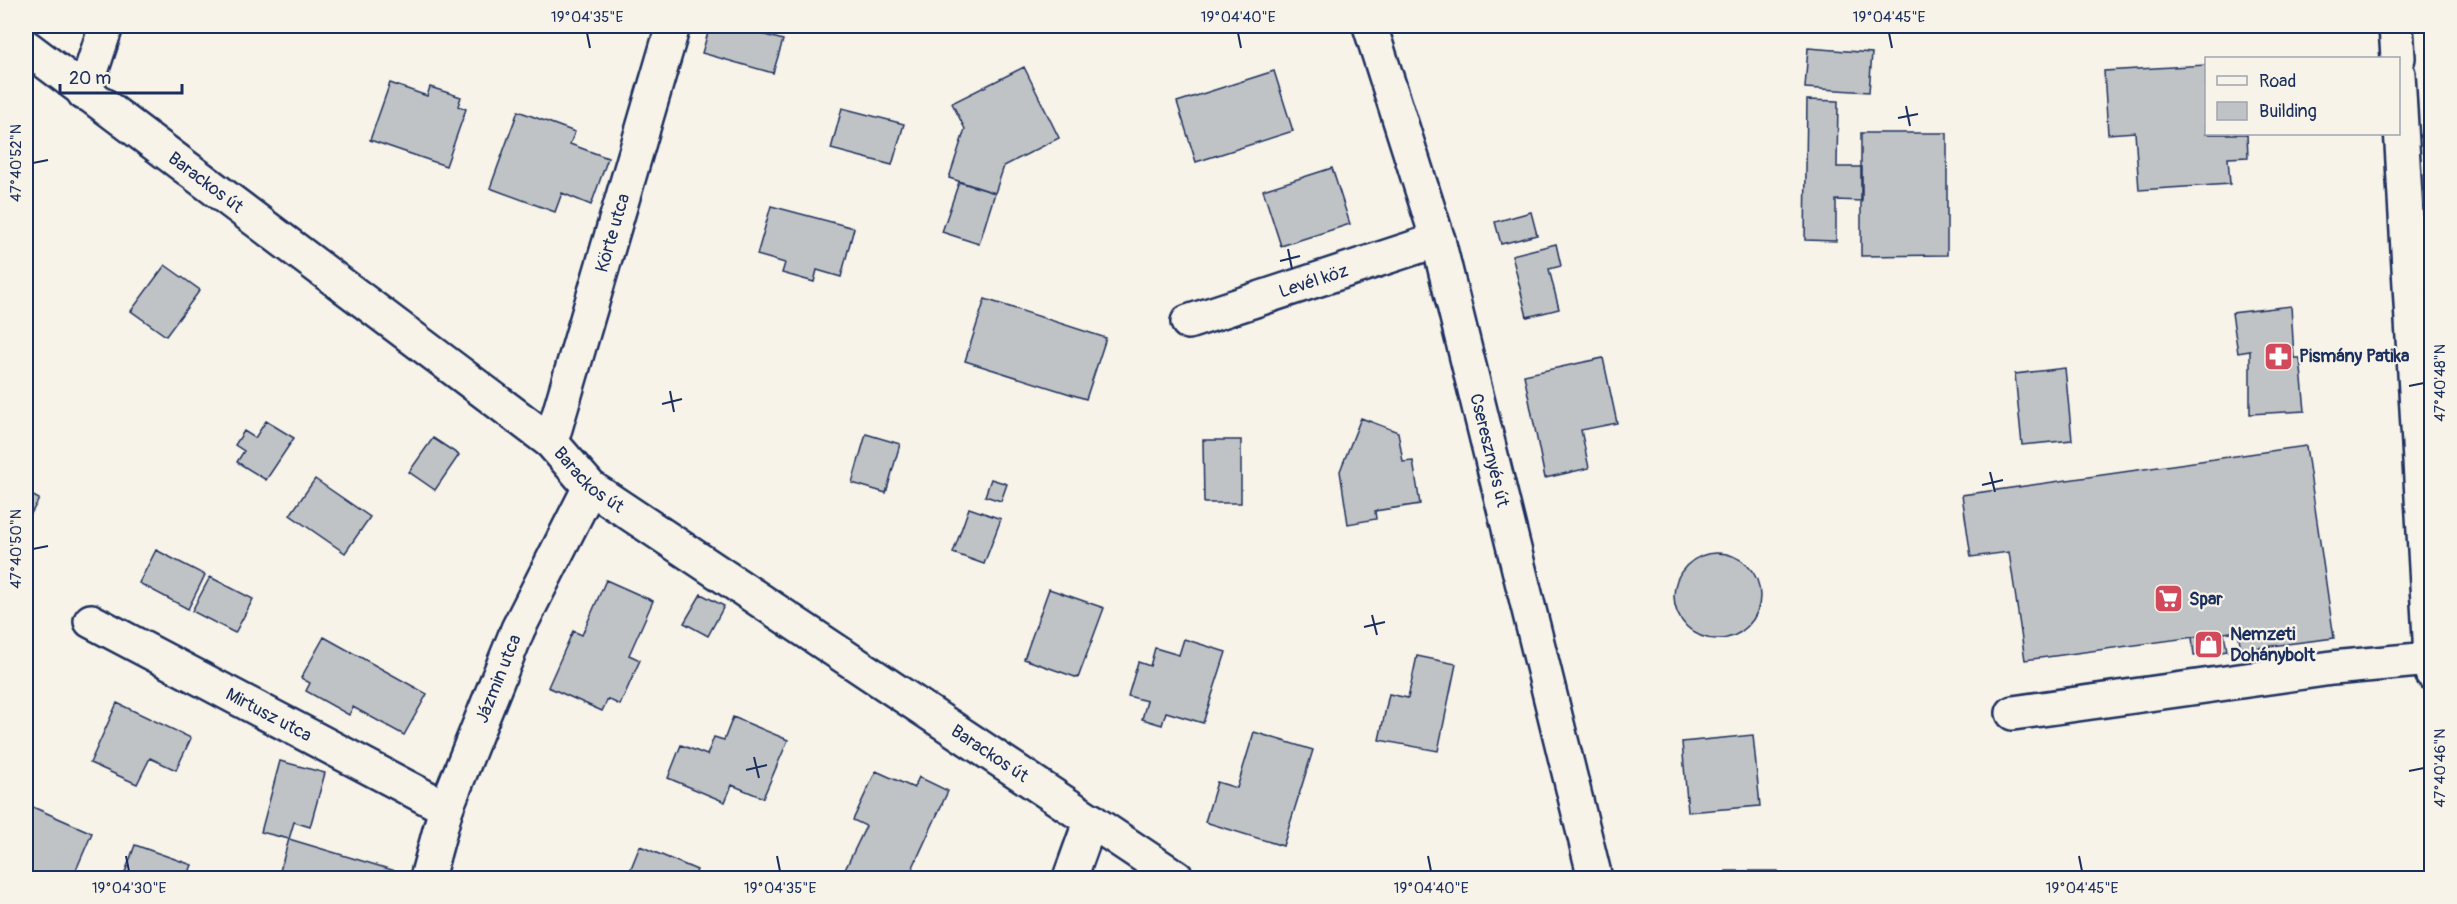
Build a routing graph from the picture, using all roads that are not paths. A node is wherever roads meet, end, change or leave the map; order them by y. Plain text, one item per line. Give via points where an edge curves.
1 (106, 26) edge
2 (673, 26) edge
3 (1370, 26) edge
4 (2396, 26) edge
5 (26, 47) edge
6 (2398, 57) edge
7 (84, 93) junction
8 (2400, 110) edge
9 (1438, 240) junction
10 (1188, 322) dead end
11 (551, 442) junction
12 (590, 487) junction
13 (91, 621) dead end
14 (2431, 666) edge
15 (2013, 713) dead end
16 (446, 808) junction
17 (1091, 820) junction
18 (427, 879) edge
19 (1070, 879) edge
20 (1177, 879) edge
21 (1594, 879) edge

1 - 7 street
2 - 11 street, Körte utca
3 - 9 street, Cseresznyés út
4 - 6 street
5 - 7 street, Barackos út
7 - 11 street, Barackos út
8 - 14 street
9 - 10 street, Levél köz
9 - 21 street, Cseresznyés út
11 - 12 street, Barackos út
12 - 16 street, Jázmin utca via 518,629
12 - 17 street, Barackos út
13 - 16 street, Mirtusz utca
14 - 15 street via 2332,668
16 - 18 street, Jázmin utca
17 - 19 street
17 - 20 street, Barackos út

